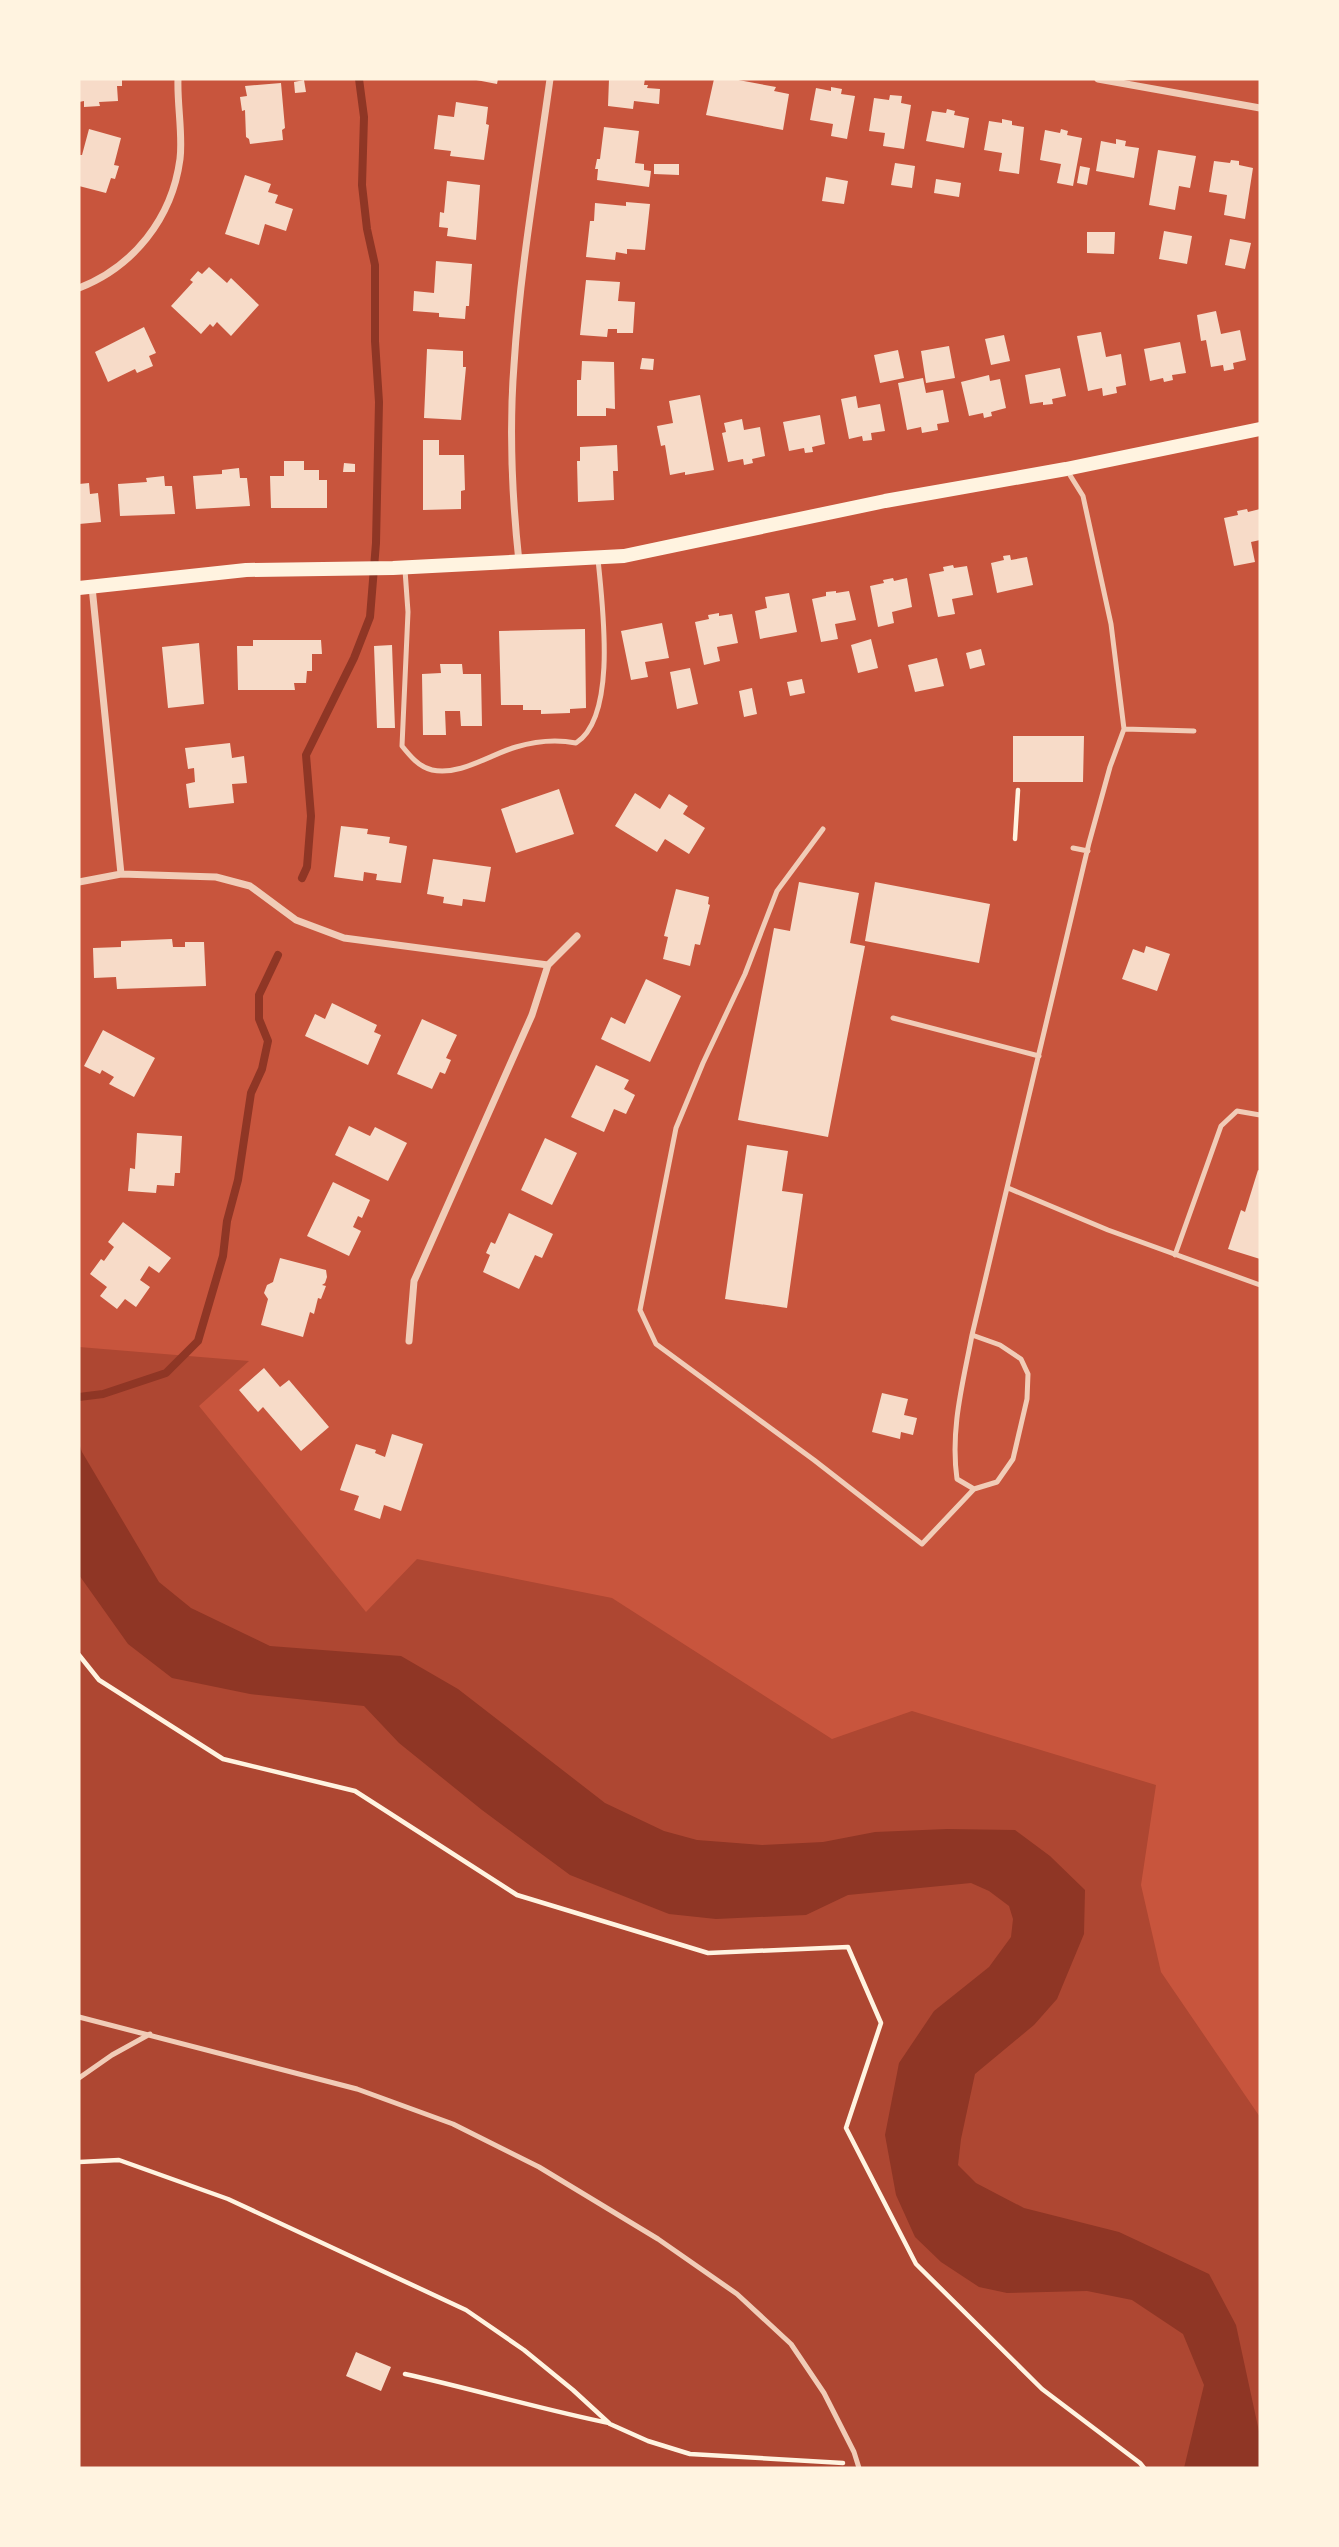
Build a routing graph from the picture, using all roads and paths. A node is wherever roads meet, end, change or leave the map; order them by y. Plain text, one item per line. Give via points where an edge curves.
1 (178, 79) edge
2 (550, 79) edge
3 (1098, 79) edge
4 (1124, 81) edge
5 (1260, 108) edge
6 (79, 289) edge
7 (1260, 429) edge
8 (1066, 469) junction
9 (598, 557) junction
10 (519, 563) junction
11 (399, 567) junction
12 (85, 587) edge
13 (1124, 729) junction
14 (1194, 731) dead end
15 (1018, 790) dead end
16 (823, 829) dead end
17 (1014, 839) dead end
18 (1073, 848) dead end
19 (1087, 850) junction
20 (121, 874) junction
21 (79, 882) edge
22 (577, 936) dead end
23 (548, 965) junction
24 (892, 1018) dead end
25 (1039, 1056) junction
26 (1260, 1115) edge
27 (1008, 1188) junction
28 (1175, 1255) junction
29 (1260, 1285) edge
30 (972, 1335) junction
31 (409, 1341) dead end
32 (974, 1489) junction
33 (79, 1655) edge
34 (79, 2017) edge
35 (150, 2034) junction
36 (79, 2078) edge
37 (79, 2162) edge
38 (405, 2374) dead end
39 (610, 2424) junction
40 (859, 2466) edge
41 (1144, 2468) edge

1 - 6 street via 180,159 163,214 126,262
2 - 10 street via 513,367 513,499
3 - 4 street
4 - 5 street
7 - 8 main road
8 - 9 main road via 885,500 624,556
8 - 13 lane via 1083,496 1111,624
9 - 10 main road
9 - 11 lane via 605,639 600,704 585,737 576,743 558,739 516,747 452,771 430,770 402,746 408,612
10 - 11 main road
11 - 12 main road via 246,570
12 - 20 street
13 - 14 lane
13 - 19 lane
15 - 17 path
16 - 32 lane via 777,891 676,1128 640,1310 656,1344 922,1544
18 - 19 lane
19 - 25 lane
20 - 21 street
20 - 23 street via 216,877 250,886 296,920 344,938
22 - 23 street
23 - 31 street via 532,1015 414,1281
24 - 25 lane
25 - 27 lane
26 - 28 lane via 1237,1111 1221,1126
27 - 28 lane
27 - 30 lane
28 - 29 lane
30 - 32 lane via 953,1452 957,1479
30 - 32 lane via 1021,1359 1028,1374 1013,1459 997,1482
33 - 41 path via 99,1680 223,1759 355,1791 517,1895 708,1953 848,1947 881,2023 846,2128 916,2264 1042,2389
34 - 35 lane
35 - 36 lane
35 - 40 lane via 357,2089 453,2124 551,2174 658,2239 737,2294 791,2344 824,2393
37 - 39 path via 119,2160 228,2199 466,2309 524,2350
38 - 39 path
39 - 40 path via 690,2454

